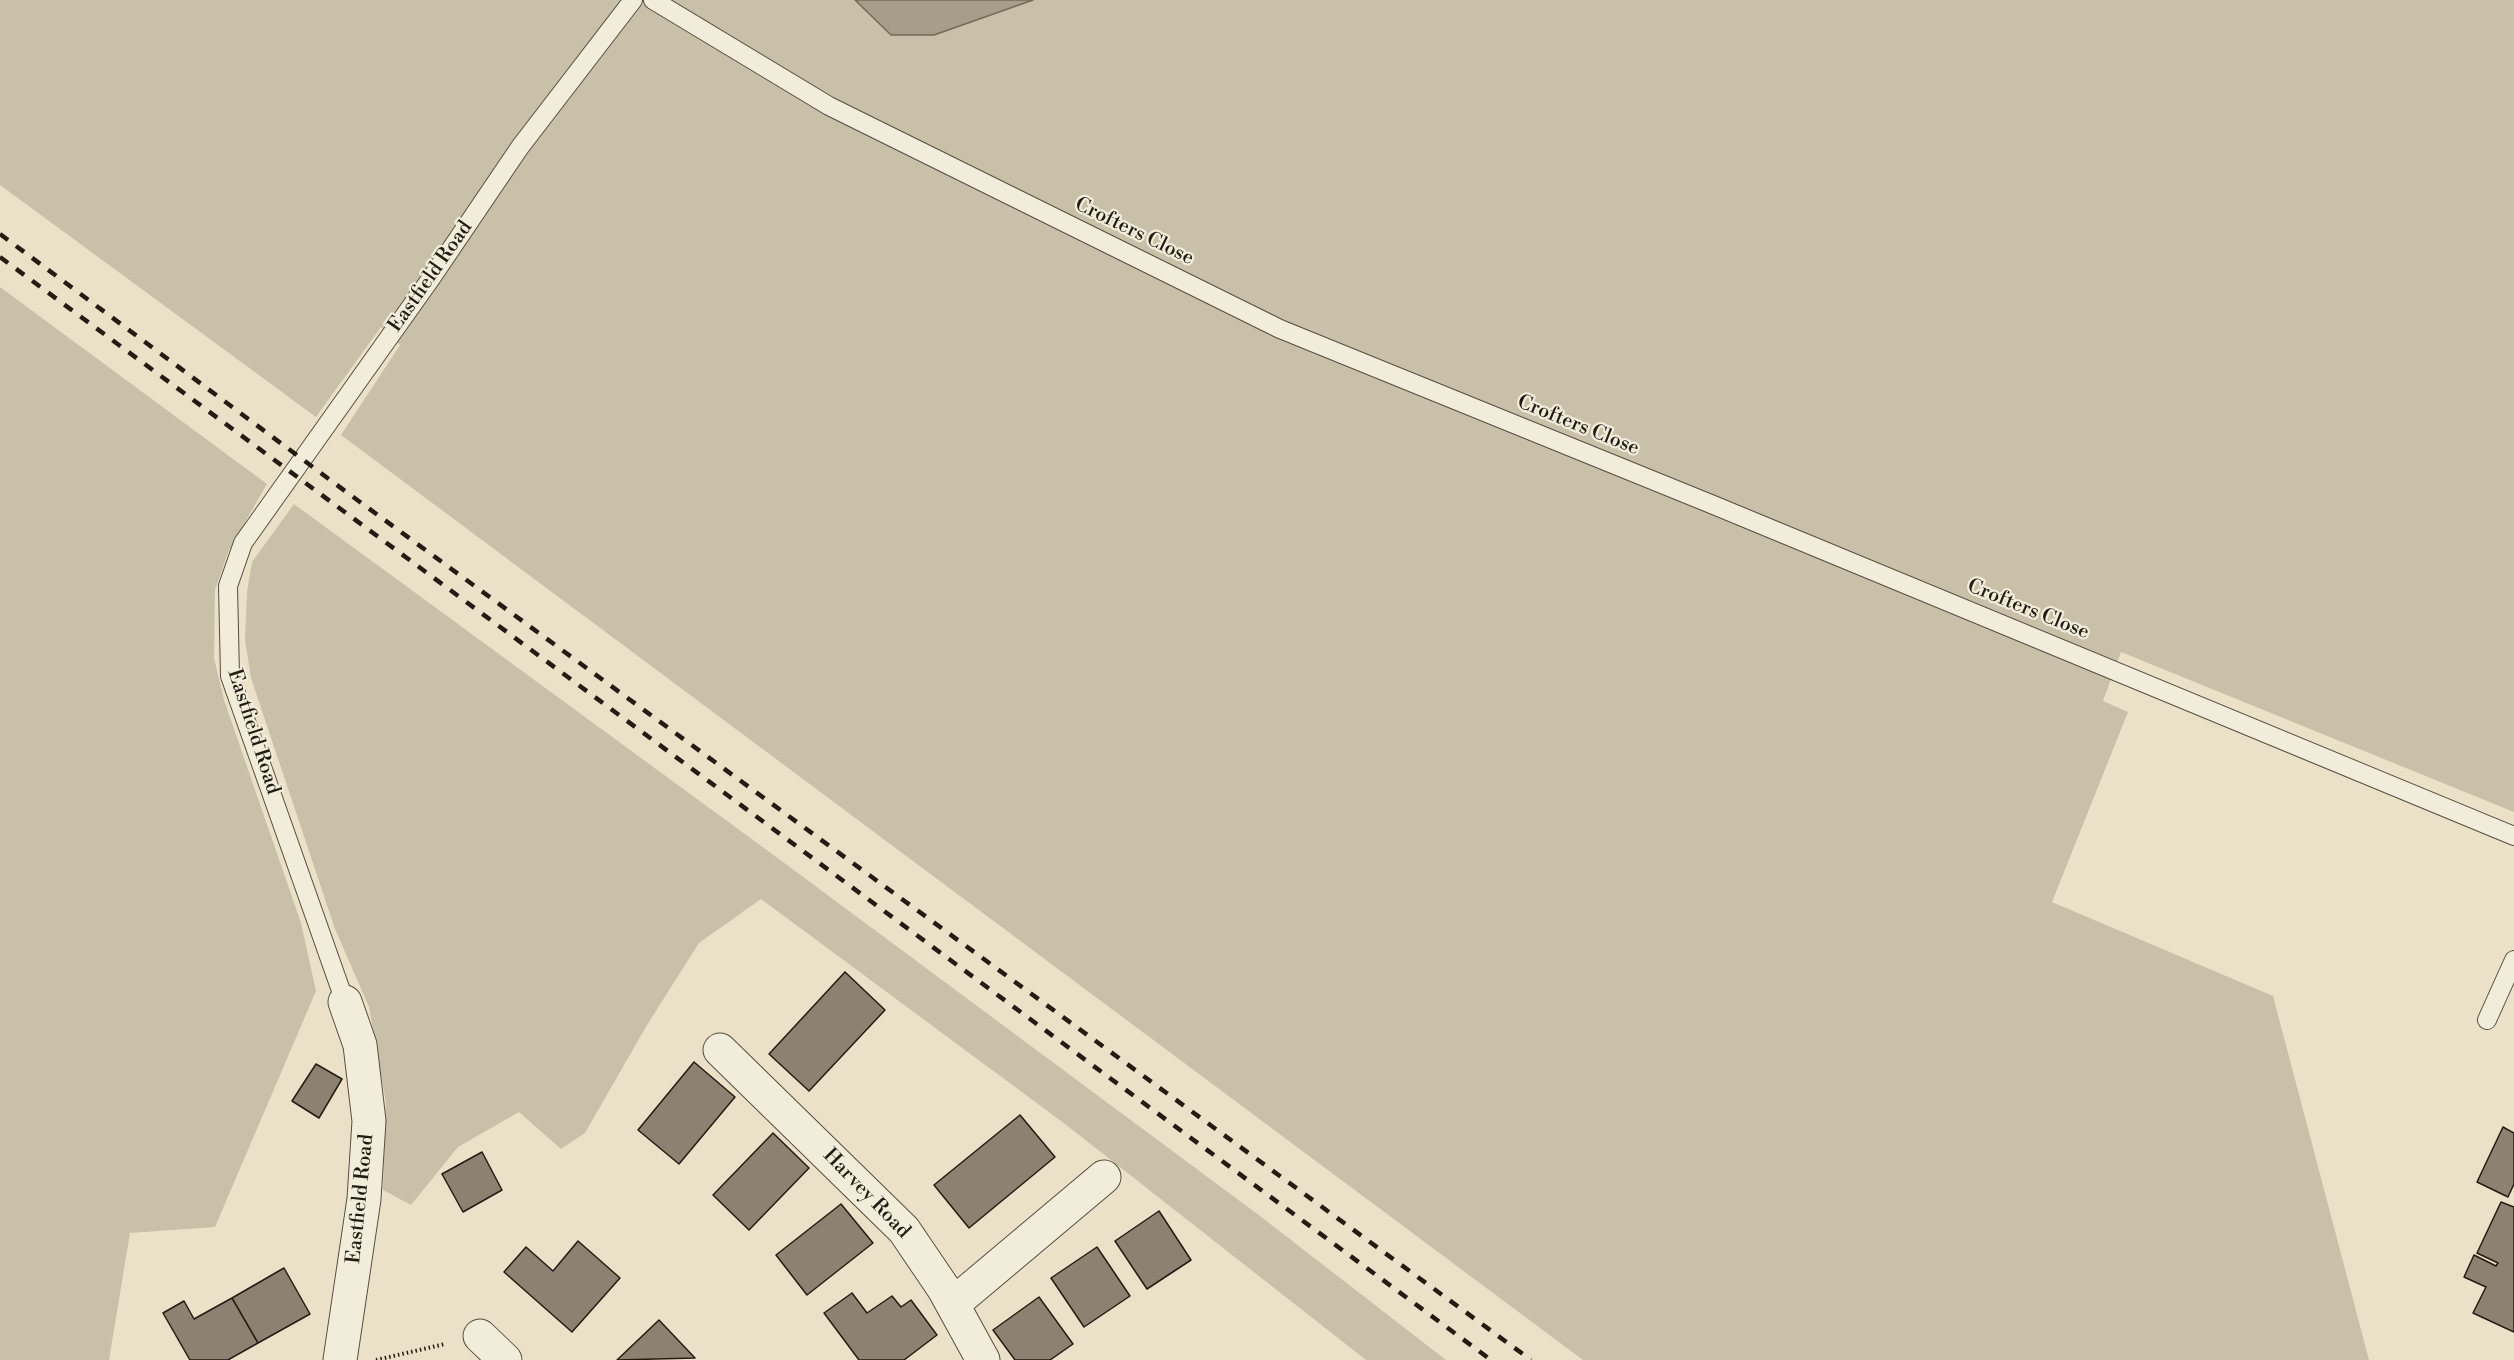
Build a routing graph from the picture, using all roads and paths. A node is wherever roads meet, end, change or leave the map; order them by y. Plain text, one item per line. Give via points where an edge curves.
1 (633, 0) edge
2 (653, 0) edge
3 (2514, 836) edge
4 (2514, 960) edge
5 (345, 1002) joint
6 (2487, 1020) dead end
7 (720, 1050) dead end
8 (1104, 1177) dead end
9 (953, 1304) junction
10 (480, 1336) joint
11 (340, 1360) edge
12 (376, 1360) edge
13 (506, 1360) edge
14 (983, 1360) edge

1 - 5 lane, Eastfield Road via 520,147 243,543 228,586 230,676
2 - 3 lane, Crofters Close via 829,106 1280,329
4 - 6 lane
5 - 11 street, Eastfield Road via 360,1045 369,1121 364,1198
7 - 9 street, Harvey Road via 904,1230
8 - 9 street
9 - 14 street, Harvey Road
10 - 12 path
10 - 13 street

